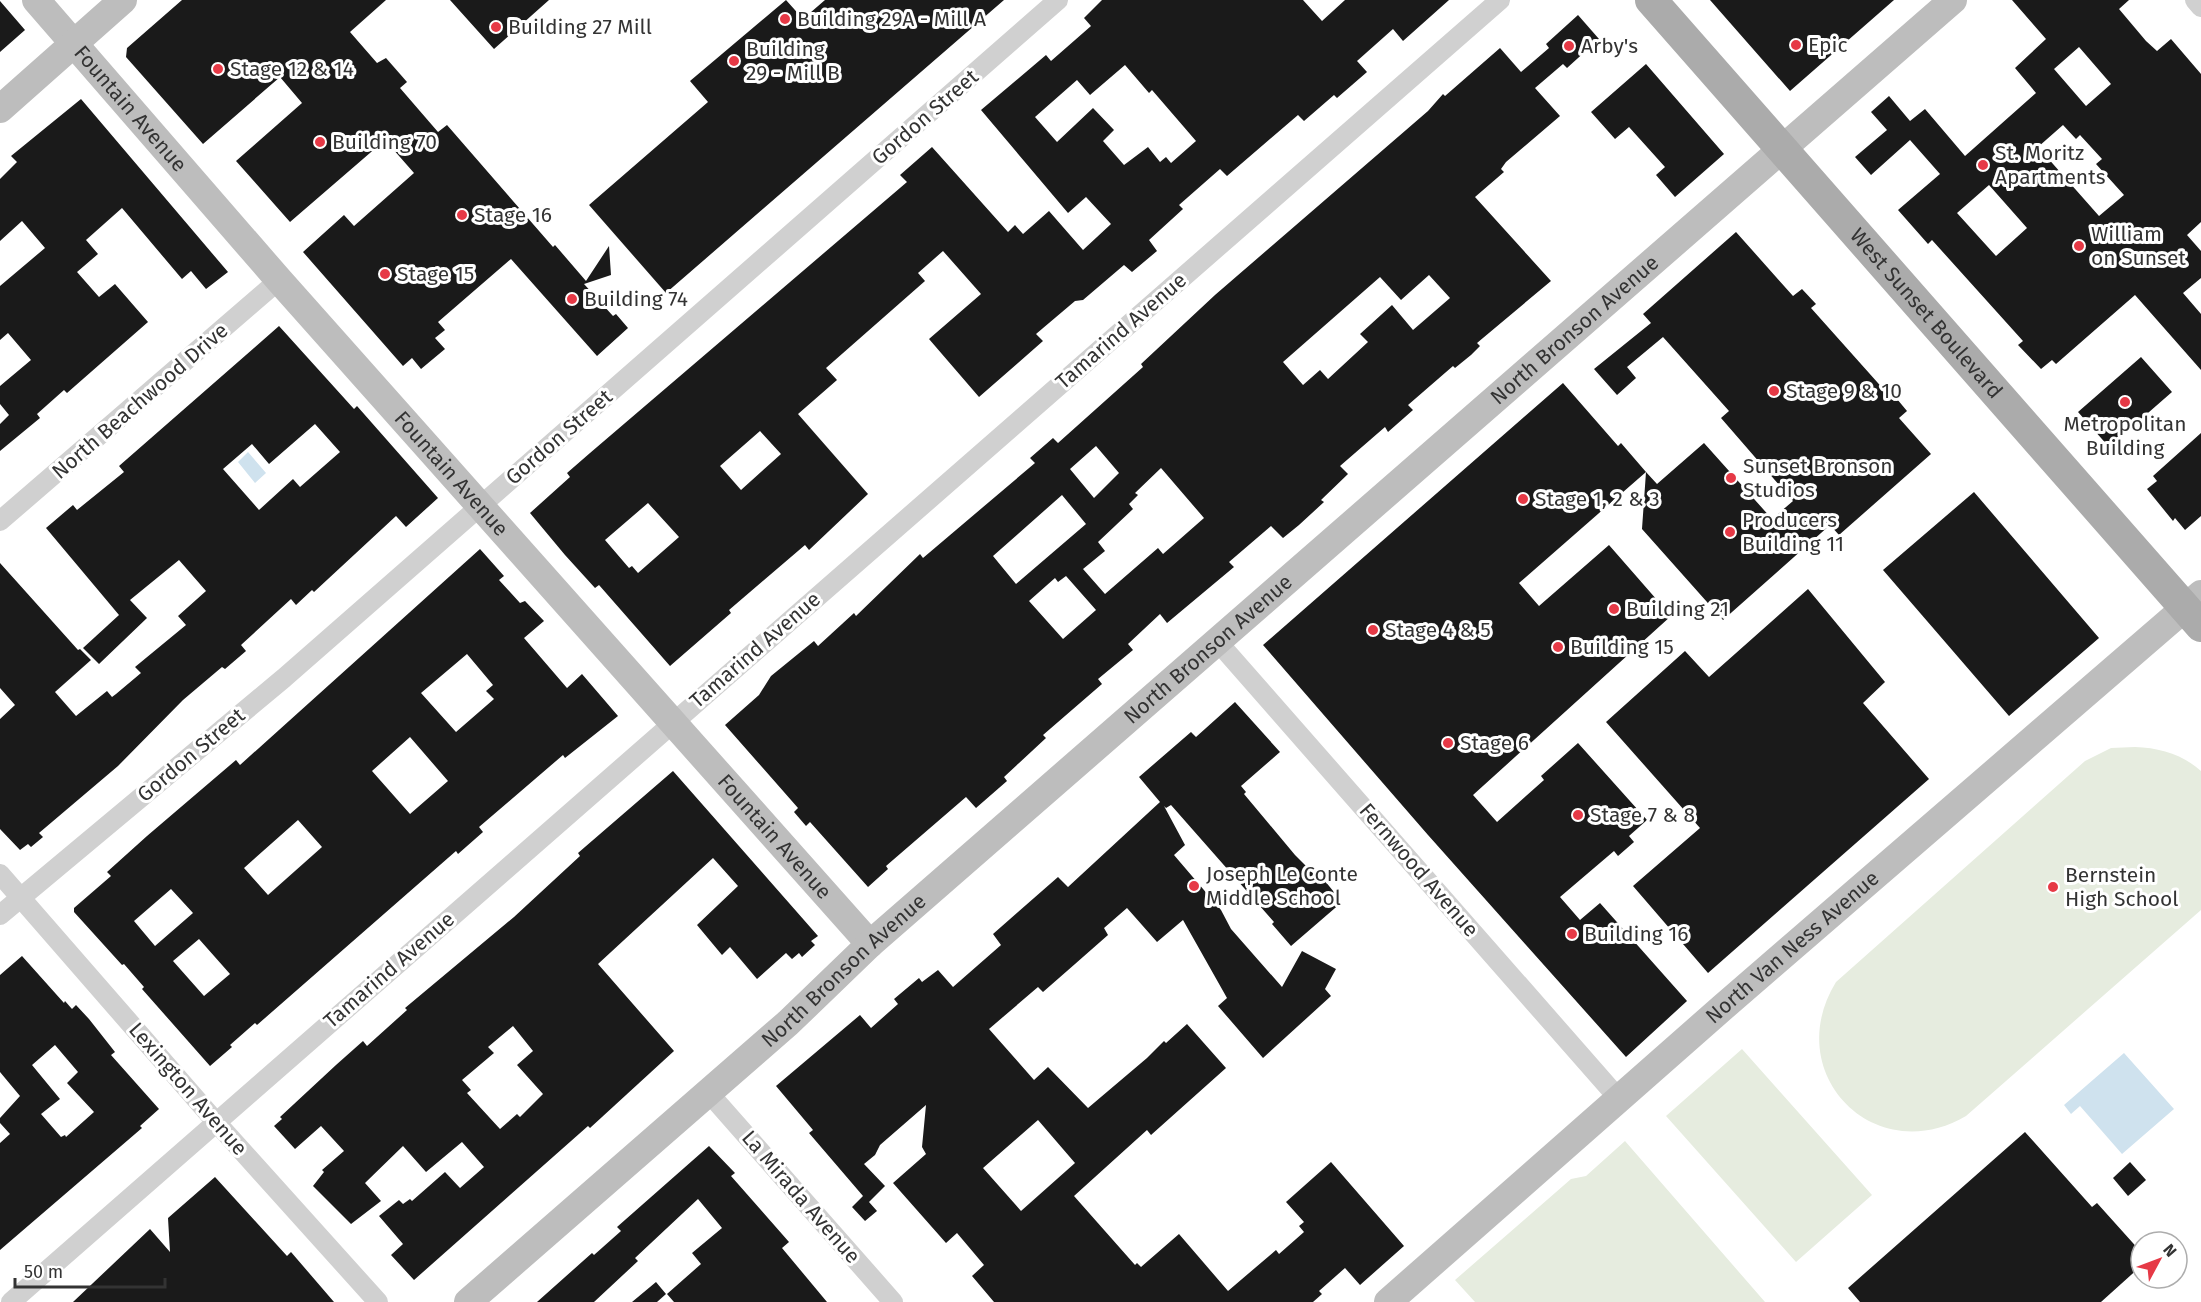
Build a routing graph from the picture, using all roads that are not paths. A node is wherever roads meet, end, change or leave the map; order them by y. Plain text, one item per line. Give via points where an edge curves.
1 (36, 0) edge
2 (123, 0) edge
3 (1058, 0) edge
4 (1500, 0) edge
5 (1651, 0) edge
6 (1953, 0) edge
7 (2195, 0) edge
8 (2201, 6) edge
9 (75, 44) junction
10 (0, 109) edge
11 (1783, 149) junction
12 (279, 280) junction
13 (481, 507) junction
14 (0, 521) edge
15 (2196, 610) edge
16 (1217, 641) junction
17 (673, 721) junction
18 (0, 874) edge
19 (20, 897) junction
20 (0, 915) edge
21 (870, 944) junction
22 (708, 1092) junction
23 (1619, 1099) junction
24 (216, 1122) junction
25 (11, 1302) edge
26 (378, 1302) edge
27 (468, 1302) edge
28 (893, 1302) edge
29 (1388, 1302) edge

1 - 9 street, Fountain Avenue
2 - 9 street
3 - 13 street, Gordon Street
4 - 17 street, Tamarind Avenue
5 - 11 main road, West Sunset Boulevard
6 - 11 street, North Bronson Avenue
7 - 8 street
9 - 10 street
9 - 12 street, Fountain Avenue
11 - 15 main road, West Sunset Boulevard
11 - 16 street, North Bronson Avenue
12 - 13 street, Fountain Avenue
12 - 14 street, North Beachwood Drive
13 - 17 street, Fountain Avenue
13 - 19 street, Gordon Street via 284,678
15 - 23 street, North Van Ness Avenue
16 - 21 street, North Bronson Avenue
16 - 23 street, Fernwood Avenue
17 - 21 street, Fountain Avenue
17 - 24 street, Tamarind Avenue
18 - 19 street, Lexington Avenue
19 - 20 street, Gordon Street
19 - 24 street, Lexington Avenue
21 - 22 street, North Bronson Avenue via 788,1023
22 - 27 street, North Bronson Avenue
22 - 28 street, La Mirada Avenue
23 - 29 street, North Van Ness Avenue
24 - 25 street, Tamarind Avenue
24 - 26 street, Lexington Avenue

